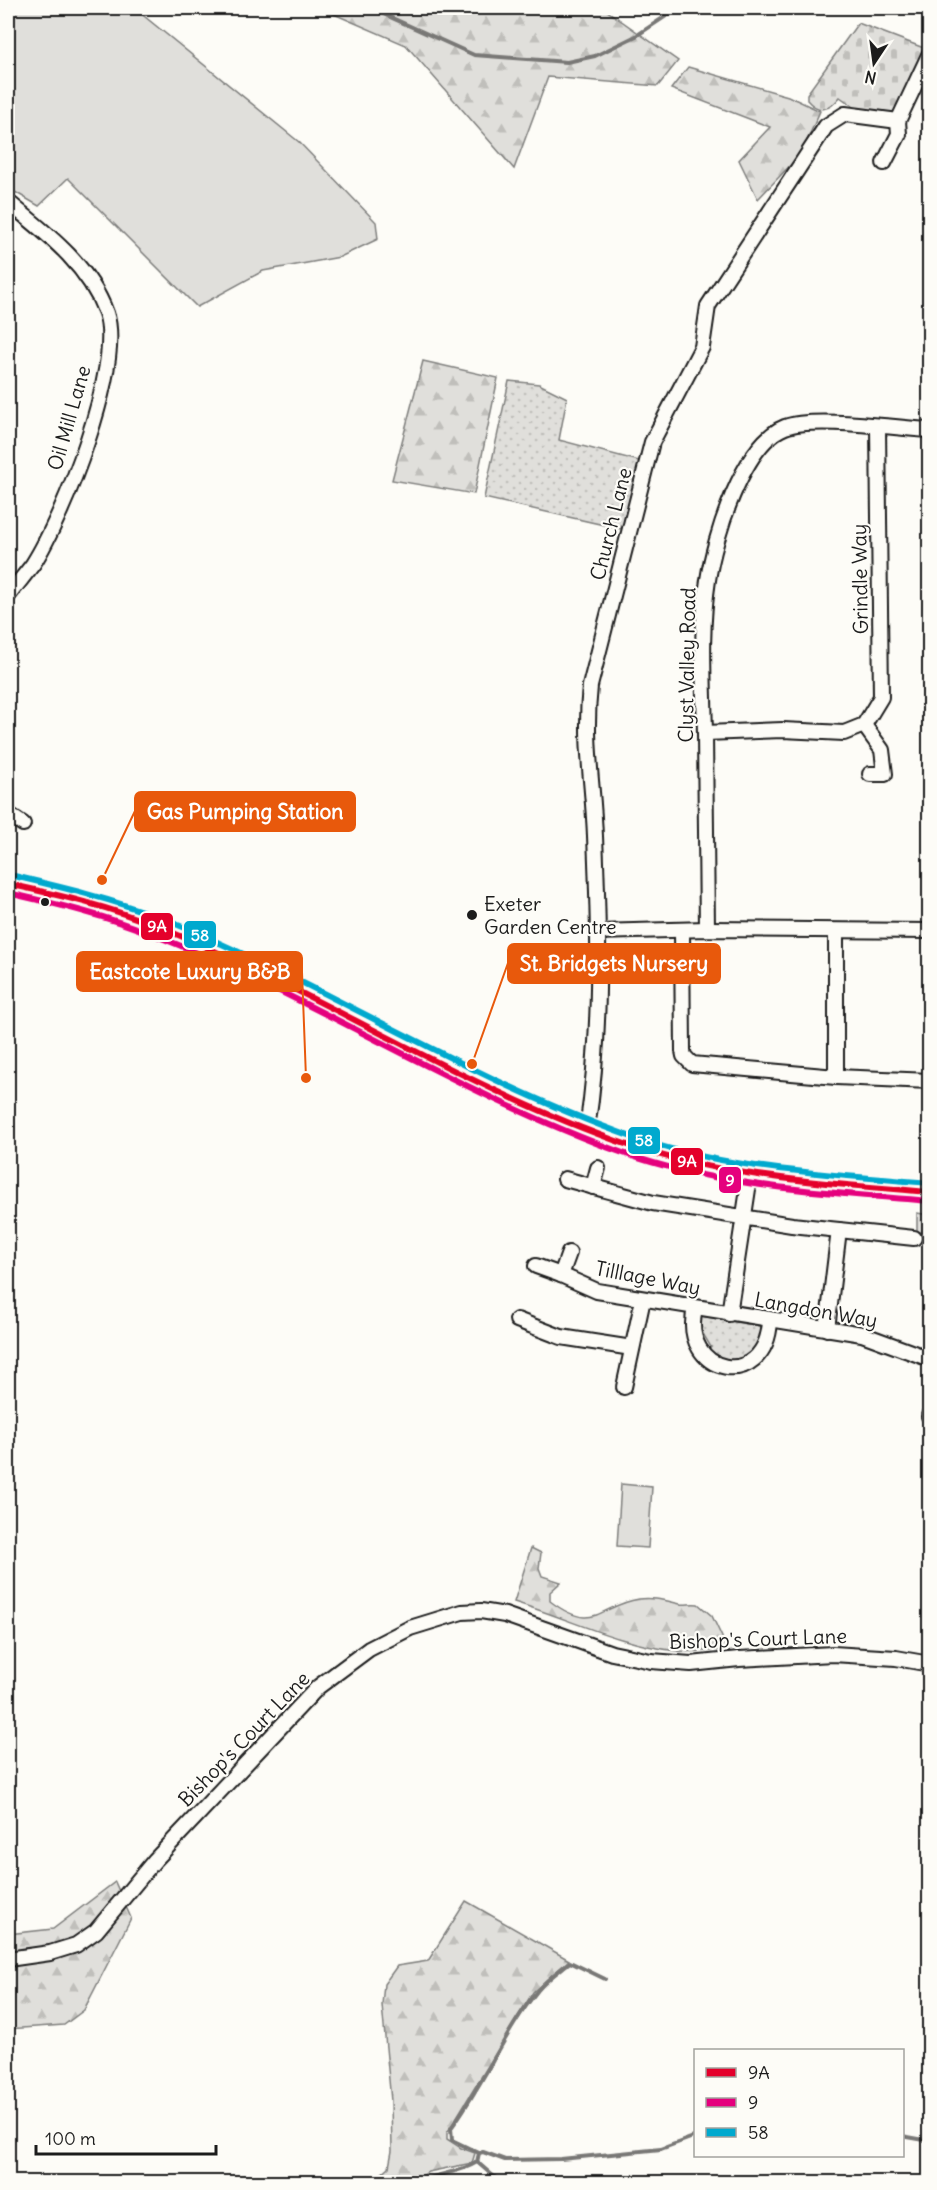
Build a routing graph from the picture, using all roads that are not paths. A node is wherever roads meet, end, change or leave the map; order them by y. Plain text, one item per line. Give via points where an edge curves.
1 (930, 53) edge
2 (898, 121) junction
3 (884, 163) dead end
4 (8, 202) edge
5 (878, 427) junction
6 (930, 430) edge
7 (8, 596) edge
8 (864, 725) junction
9 (705, 733) junction
10 (870, 774) dead end
11 (8, 814) edge
12 (23, 824) dead end
13 (8, 884) edge
14 (707, 929) junction
15 (682, 930) junction
16 (930, 931) edge
17 (597, 932) junction
18 (836, 932) junction
19 (836, 1077) junction
20 (930, 1081) edge
21 (587, 1129) junction
22 (598, 1168) dead end
23 (750, 1176) junction
24 (565, 1179) dead end
25 (593, 1187) junction
26 (930, 1192) edge
27 (742, 1215) junction
28 (839, 1230) junction
29 (914, 1238) dead end
30 (569, 1253) dead end
31 (536, 1266) dead end
32 (561, 1275) junction
33 (643, 1299) junction
34 (695, 1308) junction
35 (729, 1314) junction
36 (517, 1320) dead end
37 (770, 1321) junction
38 (827, 1329) junction
39 (632, 1348) junction
40 (930, 1359) edge
41 (624, 1387) dead end
42 (930, 1664) edge
43 (8, 1959) edge

1 - 2 street
2 - 3 street via 899,134
2 - 17 street, Church Lane via 845,114 826,126 708,306 702,347 652,441 590,686 586,724 595,835
4 - 7 street, Oil Mill Lane via 82,270 105,313 109,337 100,396 68,491 33,563
5 - 6 street, Clyst Valley Road
5 - 8 street, Grindle Way via 881,697
5 - 9 street, Clyst Valley Road via 821,422 790,426 769,438 750,460 718,541 708,580 703,667
8 - 9 street via 844,733
8 - 10 street via 882,750 890,774
9 - 14 street, Clyst Valley Road
11 - 12 street
13 - 21 main road via 157,926 275,978 540,1110
14 - 15 street
14 - 18 street
15 - 17 street
15 - 19 street via 682,1051 688,1060 698,1067
16 - 18 street
17 - 21 street, Church Lane via 598,1020
18 - 19 street
19 - 20 street
21 - 23 main road via 676,1160
22 - 25 street
23 - 26 main road
23 - 27 street
24 - 25 street
25 - 27 street via 653,1203
27 - 28 street
27 - 35 street
28 - 29 street
28 - 38 street
30 - 32 street, Tilllage Way
31 - 32 street, Tilllage Way
32 - 33 street, Tilllage Way via 597,1291
33 - 34 street, Tilllage Way
33 - 39 street
34 - 35 street, Tilllage Way
34 - 37 street via 692,1327 698,1349 726,1368 742,1366 759,1356 768,1339
35 - 37 street, Langdon Way
36 - 39 street via 561,1337
37 - 38 street, Langdon Way
38 - 40 street, Langdon Way via 862,1334
39 - 41 street
42 - 43 street, Bishop's Court Lane via 833,1654 691,1665 651,1661 612,1653 506,1615 481,1611 462,1612 410,1628 369,1649 318,1687 155,1860 96,1930 76,1945

